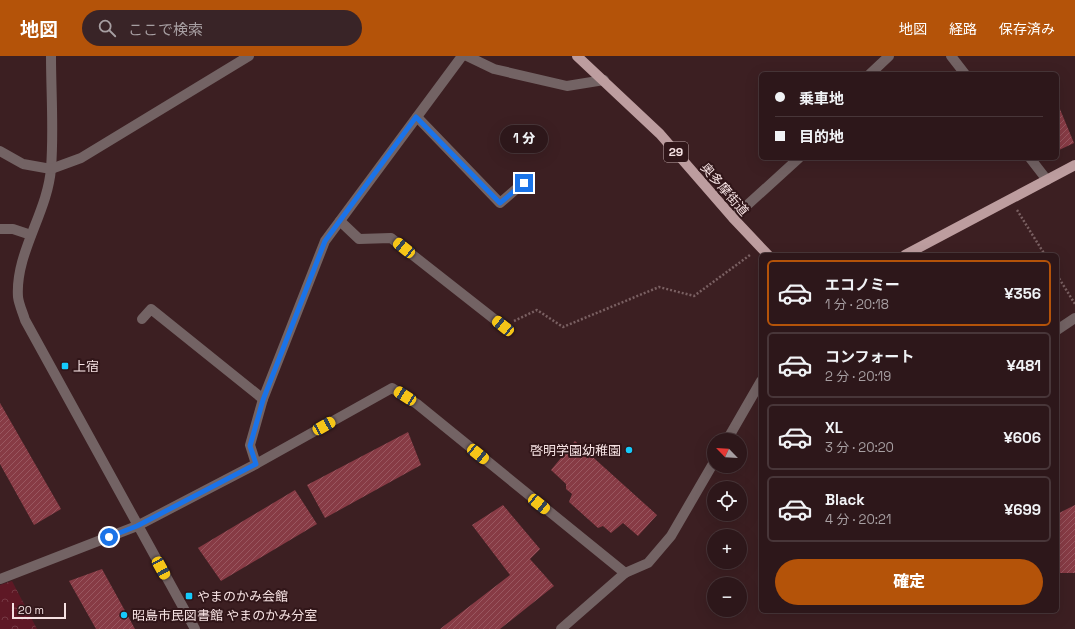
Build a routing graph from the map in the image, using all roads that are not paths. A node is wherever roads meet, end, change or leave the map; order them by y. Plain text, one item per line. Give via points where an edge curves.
1 (50, 56) edge
2 (249, 56) edge
3 (462, 56) edge
4 (467, 56) edge
5 (577, 56) edge
6 (889, 56) edge
7 (951, 56) edge
8 (872, 72) edge
9 (963, 72) edge
10 (604, 80) junction
11 (416, 117) junction
12 (0, 151) edge
13 (797, 160) edge
14 (1032, 160) edge
15 (1075, 165) edge
16 (51, 169) junction
17 (1048, 180) junction
18 (524, 183) dead end
19 (733, 218) junction
20 (340, 221) junction
21 (0, 228) edge
22 (31, 235) junction
23 (764, 251) edge
24 (910, 253) edge
25 (1075, 318) edge
26 (142, 320) dead end
27 (503, 326) road end
28 (1059, 329) edge
29 (759, 384) edge
30 (263, 400) junction
31 (730, 433) edge
32 (256, 464) junction
33 (708, 473) edge
34 (137, 526) junction
35 (625, 573) junction
36 (0, 579) edge
37 (195, 629) edge
38 (561, 629) edge

1 - 16 street
2 - 16 street via 81,158
3 - 11 street
4 - 10 street via 494,69 567,86
5 - 10 main road, 奥多摩街道 / 29
6 - 8 street
7 - 9 street
10 - 19 main road, 奥多摩街道 / 29 via 660,134
11 - 18 street via 500,203
11 - 20 street
12 - 16 street via 24,164
13 - 19 street
14 - 17 street
15 - 17 main road
16 - 22 street via 42,210
17 - 24 main road
19 - 23 main road, 奥多摩街道 / 29
20 - 27 street via 359,239 392,238
20 - 30 street via 325,241
21 - 22 street via 13,228
22 - 34 street via 18,282 18,299 25,320
25 - 28 street
26 - 30 street via 151,309
29 - 31 street
30 - 32 street via 250,446
32 - 34 street
32 - 35 street via 392,388 417,404
33 - 35 street via 671,536 648,562
34 - 36 street
34 - 37 street
35 - 38 street

